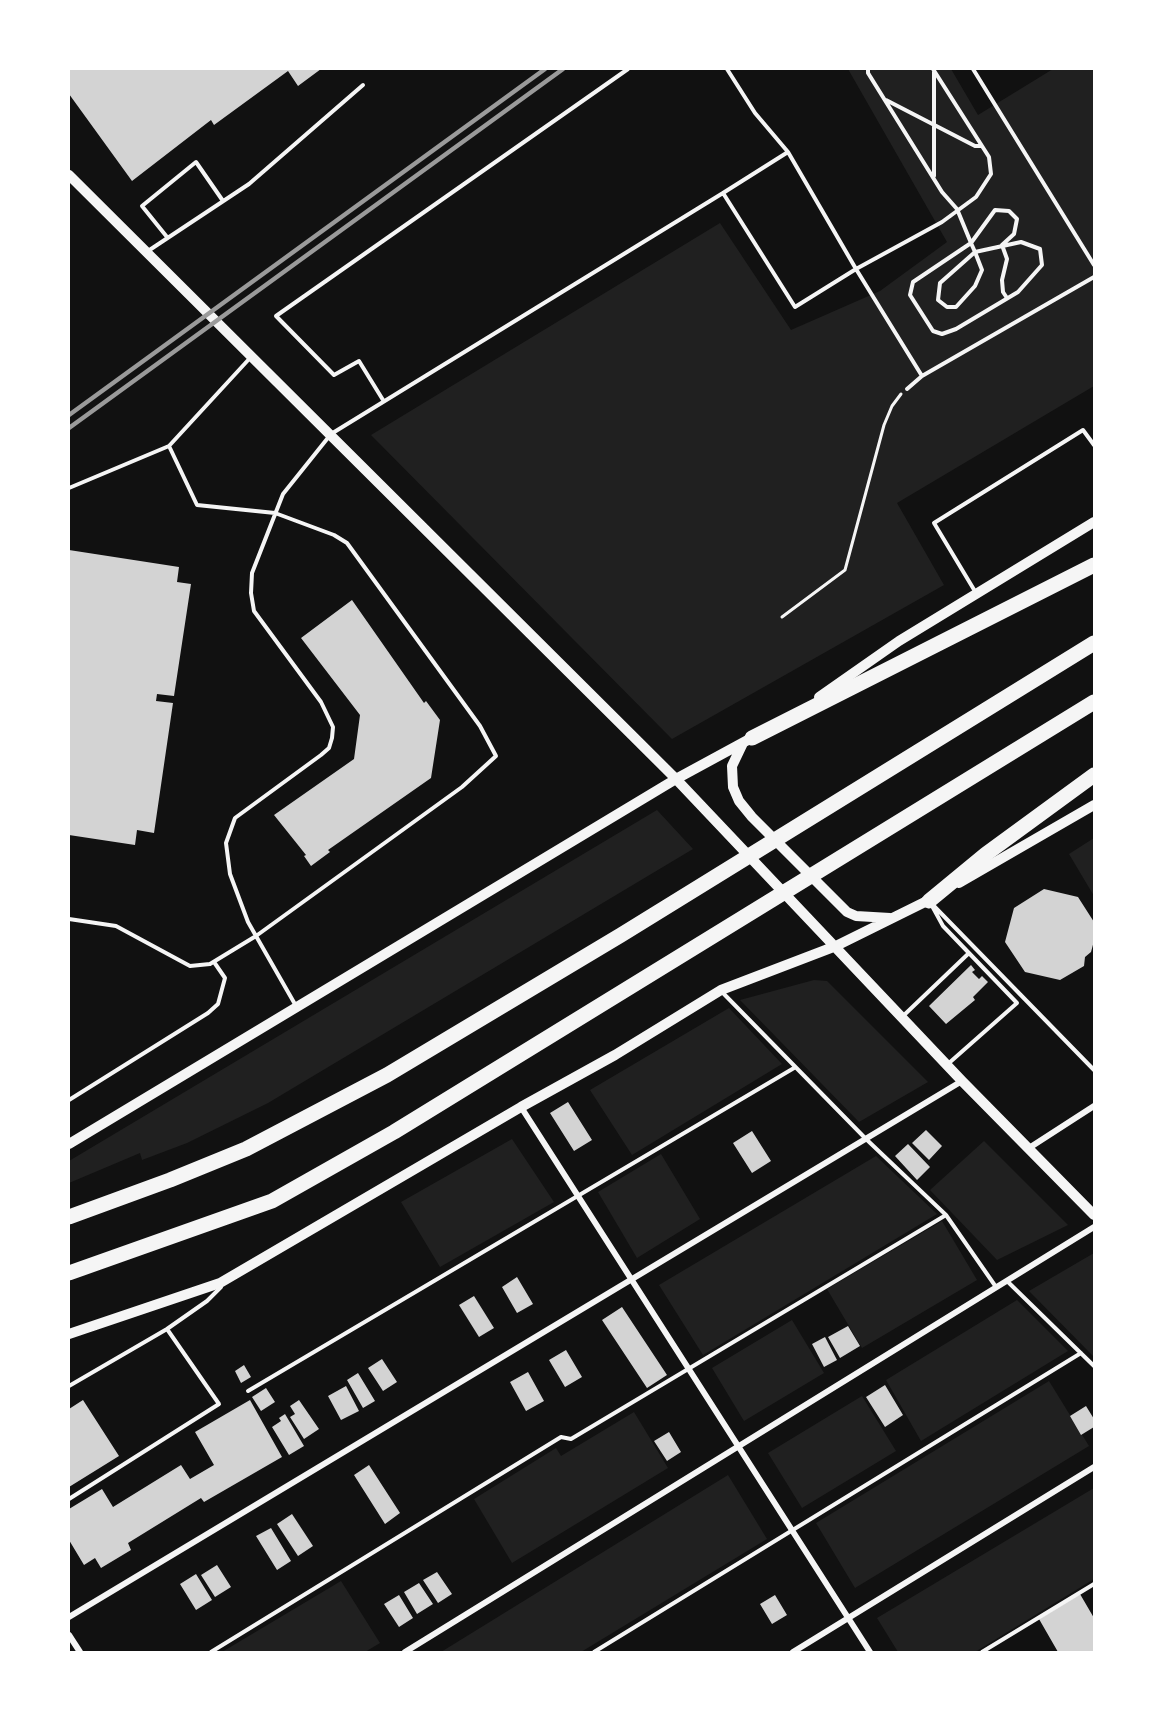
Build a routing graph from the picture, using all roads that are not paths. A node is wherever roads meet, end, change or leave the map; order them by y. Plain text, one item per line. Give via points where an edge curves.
1 (628, 69) edge
2 (727, 69) edge
3 (868, 69) edge
4 (973, 69) edge
5 (933, 70) edge
6 (363, 85) dead end
7 (885, 100) junction
8 (934, 125) junction
9 (982, 146) junction
10 (789, 152) junction
11 (69, 175) edge
12 (934, 177) junction
13 (723, 193) junction
14 (223, 201) junction
15 (957, 209) junction
16 (167, 237) junction
17 (971, 243) junction
18 (1002, 245) junction
19 (148, 252) junction
20 (975, 252) junction
21 (1094, 265) edge
22 (856, 269) junction
23 (1094, 277) edge
24 (1007, 298) junction
25 (253, 355) junction
26 (922, 376) junction
27 (907, 389) road end
28 (383, 400) junction
29 (332, 434) junction
30 (1094, 445) edge
31 (169, 446) junction
32 (69, 488) edge
33 (274, 513) junction
34 (1094, 522) edge
35 (1094, 565) edge
36 (977, 594) junction
37 (1094, 643) edge
38 (1094, 702) edge
39 (747, 740) junction
40 (1094, 775) edge
41 (676, 779) junction
42 (1094, 805) edge
43 (926, 903) junction
44 (897, 917) junction
45 (69, 919) edge
46 (256, 936) junction
47 (836, 946) junction
48 (969, 953) junction
49 (214, 961) junction
50 (721, 990) junction
51 (297, 1007) junction
52 (902, 1017) junction
53 (948, 1065) junction
54 (794, 1068) junction
55 (1094, 1070) edge
56 (962, 1081) junction
57 (69, 1100) edge
58 (1094, 1106) edge
59 (521, 1107) junction
60 (866, 1139) junction
61 (69, 1144) edge
62 (1029, 1148) junction
63 (578, 1196) junction
64 (946, 1215) junction
65 (1094, 1215) edge
66 (69, 1217) edge
67 (1094, 1227) edge
68 (69, 1273) edge
69 (238, 1274) junction
70 (632, 1280) junction
71 (1007, 1280) junction
72 (996, 1287) junction
73 (167, 1329) junction
74 (69, 1334) edge
75 (1081, 1353) junction
76 (1094, 1366) edge
77 (689, 1370) junction
78 (69, 1386) edge
79 (248, 1390) dead end
80 (738, 1446) junction
81 (1094, 1467) edge
82 (69, 1499) edge
83 (792, 1531) junction
84 (1094, 1584) edge
85 (69, 1617) edge
86 (848, 1618) junction
87 (69, 1635) edge
88 (80, 1652) edge
89 (211, 1652) edge
90 (405, 1652) edge
91 (594, 1652) edge
92 (793, 1652) edge
93 (870, 1652) edge
94 (982, 1652) edge

1 - 28 lane via 276,316 334,375 359,362
2 - 10 lane via 755,113
3 - 7 lane
4 - 21 lane
5 - 8 lane
5 - 9 lane
6 - 14 lane via 249,184
7 - 8 lane
7 - 12 lane
8 - 9 lane
8 - 12 lane
9 - 15 lane via 989,157 991,174 976,197
10 - 13 lane
10 - 22 lane
11 - 19 street
12 - 15 lane
13 - 22 lane via 795,307
13 - 28 lane
14 - 16 lane
14 - 16 lane via 196,162 142,206
15 - 17 lane
15 - 22 lane via 942,222
16 - 19 lane
17 - 18 lane via 995,210 1010,211 1017,219 1014,234
17 - 20 lane
17 - 24 lane via 913,282 910,295 933,331 942,334 957,329
18 - 20 lane
18 - 24 lane via 1007,259 1002,292
18 - 24 lane via 1021,242 1040,249 1042,265 1018,292
19 - 25 street
20 - 20 lane via 982,270 975,286 956,307 947,307 938,300 940,283
22 - 26 lane
23 - 26 lane
25 - 29 street
25 - 31 lane
26 - 27 lane
28 - 29 lane
29 - 33 lane via 283,494
29 - 41 street
30 - 36 lane via 1083,430 934,523
31 - 32 lane
31 - 33 lane via 197,505
33 - 46 lane via 252,573 254,610 321,702 333,727 329,748 235,818 229,829 226,843 230,874
33 - 46 lane via 347,543 480,726 496,756 462,787
34 - 36 street
35 - 39 highway
36 - 39 street
37 - 66 highway via 387,1075 246,1149
38 - 68 highway via 394,1132 272,1201
39 - 41 street
39 - 44 street via 732,766 733,787 752,817 834,900 856,916
40 - 43 highway
41 - 47 street
41 - 51 street
42 - 43 street
43 - 44 street
43 - 48 lane
43 - 55 lane
44 - 47 street
45 - 49 lane via 116,926 190,966
46 - 49 lane
46 - 51 lane
47 - 50 street
47 - 52 street
48 - 52 lane
48 - 53 lane via 1017,1003
49 - 57 lane via 225,978 218,1004
50 - 54 lane
50 - 59 street
51 - 61 street
52 - 53 street
53 - 56 street
54 - 60 lane
54 - 63 lane
56 - 60 street
56 - 62 street
58 - 62 street
59 - 63 street
59 - 69 street
60 - 64 lane
60 - 70 street
62 - 65 street
63 - 70 street
63 - 79 lane
64 - 72 lane
64 - 77 lane
67 - 71 street
69 - 73 lane
69 - 74 street
70 - 77 street
70 - 85 street
71 - 72 street
71 - 75 lane
72 - 80 street
73 - 78 lane
73 - 82 lane via 219,1404
75 - 76 lane
75 - 83 lane
77 - 80 street
77 - 89 lane via 571,1439 561,1437
80 - 83 street
80 - 90 street
81 - 86 street
83 - 86 street
83 - 91 lane
84 - 94 lane
86 - 92 street
86 - 93 street
87 - 88 street

